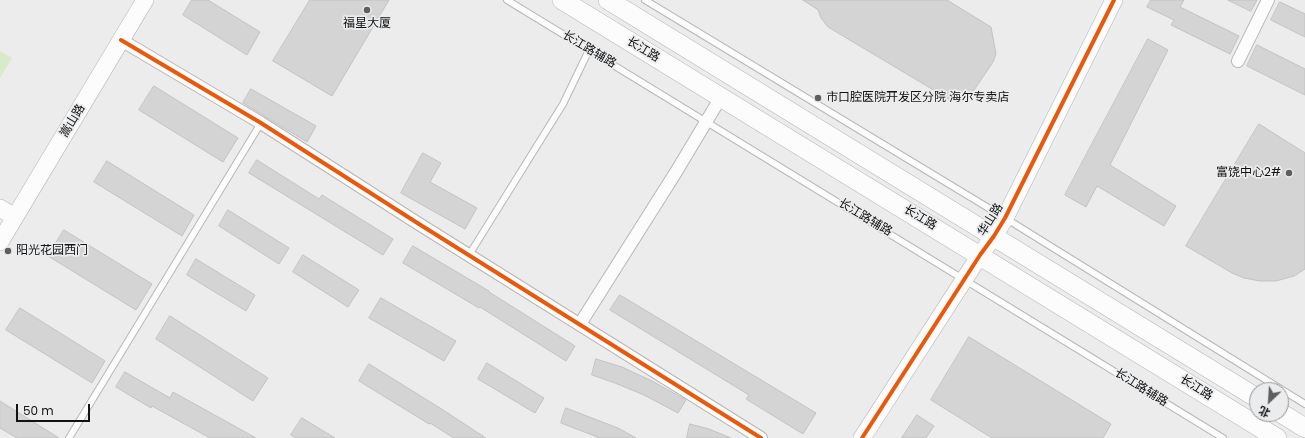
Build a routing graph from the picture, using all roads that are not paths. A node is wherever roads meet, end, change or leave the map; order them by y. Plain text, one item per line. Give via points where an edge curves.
1 (145, 0) edge
2 (507, 0) edge
3 (562, 0) edge
4 (608, 0) edge
5 (645, 0) edge
6 (1114, 0) edge
7 (1268, 0) edge
8 (121, 40) junction
9 (589, 50) junction
10 (1238, 61) dead end
11 (721, 97) junction
12 (706, 122) junction
13 (261, 123) junction
14 (0, 208) edge
15 (15, 217) junction
16 (1006, 218) junction
17 (994, 236) junction
18 (0, 242) edge
19 (469, 255) junction
20 (980, 255) junction
21 (965, 279) junction
22 (580, 324) junction
23 (1249, 393) edge
24 (1305, 404) edge
25 (1289, 418) edge
26 (1305, 428) edge
27 (69, 438) edge
28 (761, 438) edge
29 (862, 438) edge
30 (1223, 438) edge
31 (1277, 438) edge

1 - 8 street, 嵩山路
2 - 9 lane, 长江路辅路
3 - 11 main road, 长江路
4 - 17 main road, 长江路
5 - 16 lane
6 - 16 street, 华山路
7 - 10 street
8 - 13 street
8 - 15 street, 嵩山路
9 - 12 lane, 长江路辅路
9 - 19 lane via 563,104
11 - 12 street
11 - 20 main road, 长江路
12 - 21 lane, 长江路辅路
12 - 22 street
13 - 19 street
13 - 27 lane
14 - 15 street
15 - 18 street, 嵩山路
16 - 17 street, 华山路
16 - 24 lane
17 - 20 street, 华山路
17 - 23 main road, 长江路
19 - 22 street
20 - 21 street, 华山路
20 - 31 main road, 长江路
21 - 29 street, 华山路
21 - 30 lane, 长江路辅路
22 - 28 street
25 - 26 main road

